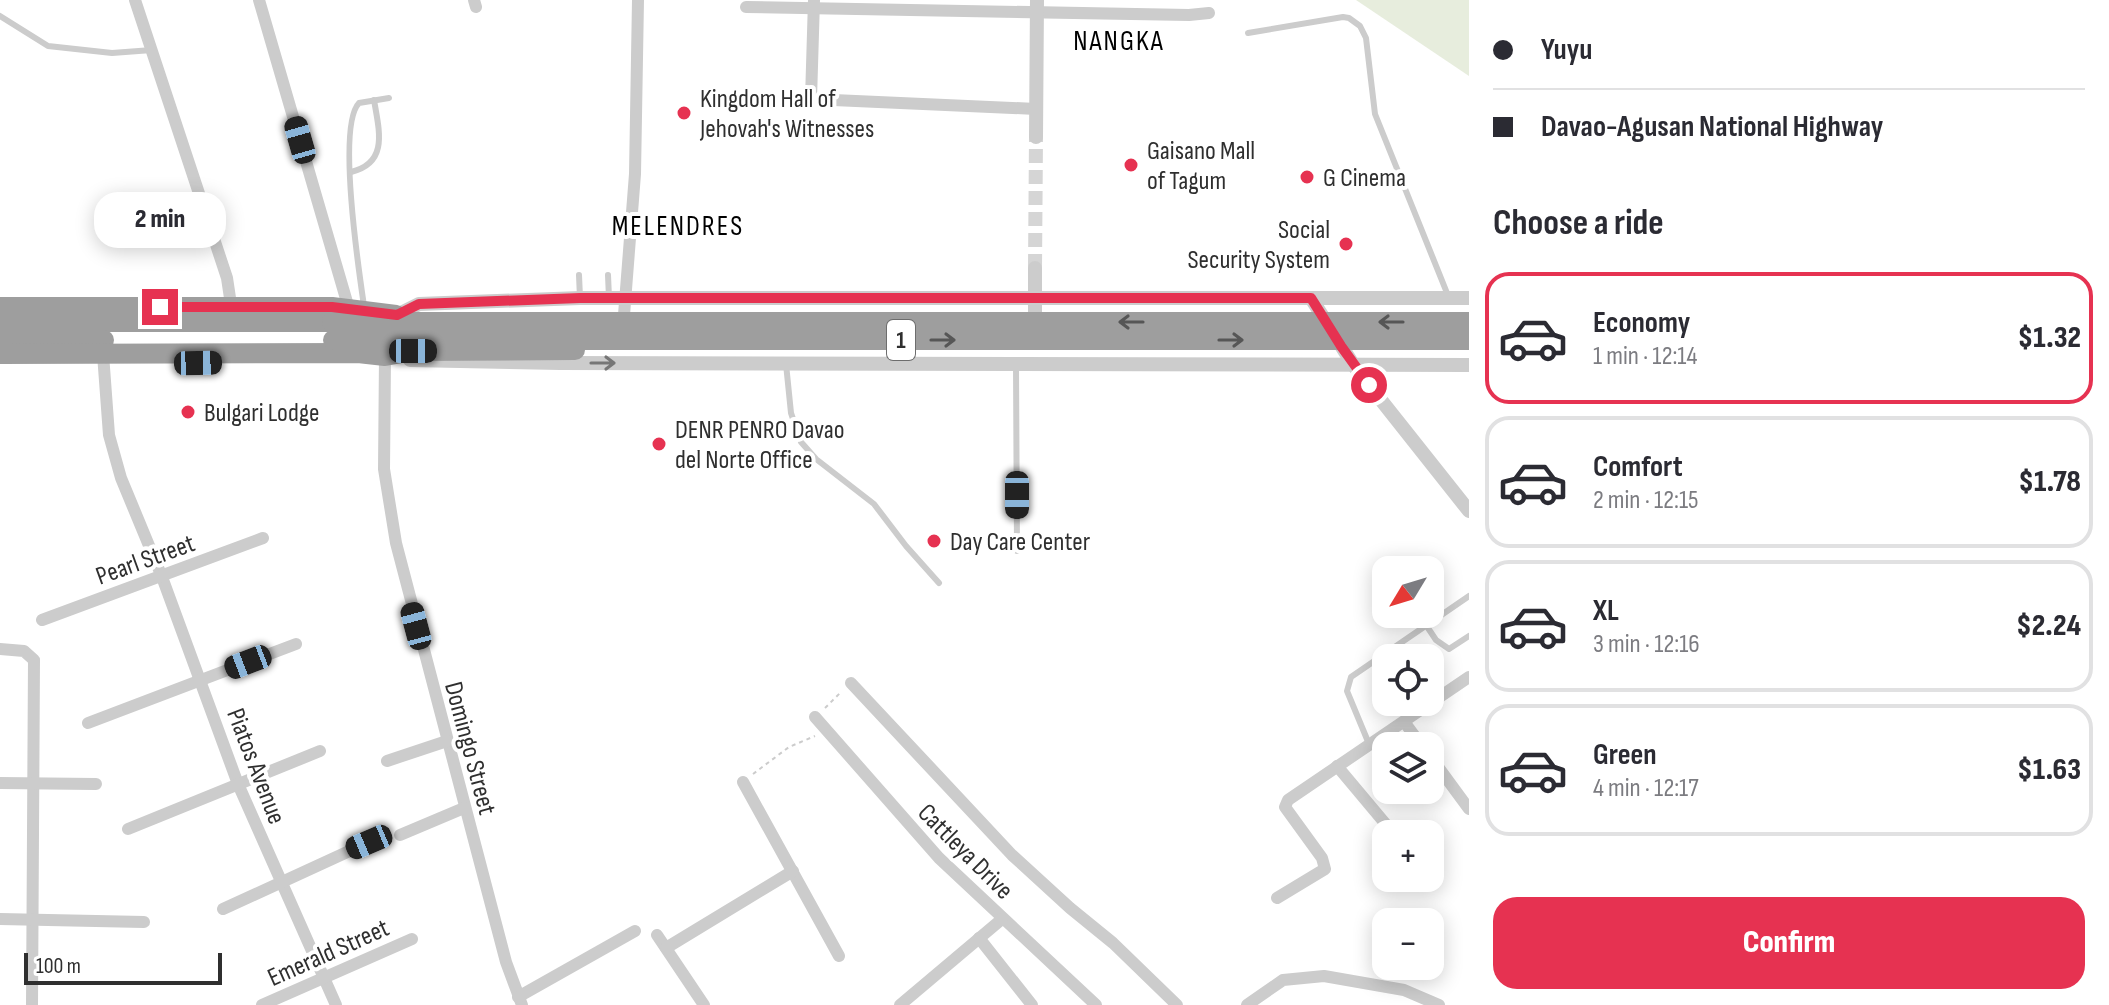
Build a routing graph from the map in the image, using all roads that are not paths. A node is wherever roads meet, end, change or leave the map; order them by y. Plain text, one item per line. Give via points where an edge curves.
1 (135, 0) edge
2 (259, 0) edge
3 (638, 0) edge
4 (814, 4) edge
5 (1036, 6) edge
6 (746, 7) dead end
7 (1209, 13) dead end
8 (0, 16) edge
9 (1248, 33) dead end
10 (152, 50) junction
11 (389, 98) dead end
12 (374, 100) junction
13 (1036, 109) junction
14 (1036, 137) tunnel mouth
15 (351, 172) junction
16 (1035, 268) tunnel mouth
17 (579, 275) dead end
18 (608, 275) dead end
19 (0, 298) edge
20 (230, 298) junction
21 (580, 298) junction
22 (609, 298) junction
23 (1311, 298) junction
24 (1449, 298) junction
25 (1469, 298) edge
26 (103, 302) junction
27 (624, 306) junction
28 (0, 307) edge
29 (1035, 307) junction
30 (397, 315) junction
31 (828, 315) junction
32 (868, 315) junction
33 (346, 317) junction
34 (0, 322) edge
35 (1469, 322) edge
36 (0, 340) edge
37 (1469, 340) edge
38 (829, 347) junction
39 (0, 354) edge
40 (385, 356) junction
41 (560, 356) junction
42 (103, 359) junction
43 (0, 364) edge
44 (786, 364) junction
45 (1016, 364) junction
46 (1469, 365) edge
47 (1354, 366) junction
48 (1469, 511) edge
49 (263, 538) dead end
50 (1017, 551) dead end
51 (162, 577) junction
52 (939, 583) dead end
53 (1469, 596) edge
54 (1444, 613) edge
55 (42, 620) dead end
56 (1422, 628) edge
57 (1428, 628) edge
58 (1469, 636) edge
59 (296, 644) dead end
60 (0, 649) edge
61 (1469, 677) edge
62 (201, 680) junction
63 (851, 683) road end
64 (815, 717) road end
65 (88, 723) dead end
66 (1405, 723) junction
67 (1412, 732) edge
68 (447, 741) junction
69 (1369, 744) junction
70 (320, 751) dead end
71 (387, 761) dead end
72 (1337, 766) junction
73 (1444, 775) edge
74 (743, 782) road end
75 (0, 783) edge
76 (32, 783) junction
77 (96, 784) dead end
78 (238, 784) junction
79 (464, 808) junction
80 (1469, 809) edge
81 (1382, 820) edge
82 (128, 829) dead end
83 (400, 835) dead end
84 (369, 842) dead end
85 (793, 871) junction
86 (279, 882) junction
87 (1277, 898) dead end
88 (223, 909) dead end
89 (0, 919) edge
90 (33, 919) junction
91 (1002, 919) junction
92 (144, 922) dead end
93 (635, 931) dead end
94 (657, 935) dead end
95 (979, 938) junction
96 (412, 939) dead end
97 (666, 948) junction
98 (839, 956) dead end
99 (323, 977) junction
100 (520, 1001) edge
101 (1431, 1003) edge
102 (32, 1005) edge
103 (262, 1005) edge
104 (336, 1005) edge
105 (704, 1005) edge
106 (900, 1005) edge
107 (1032, 1005) edge
108 (1096, 1005) edge
109 (1177, 1005) edge
110 (1247, 1005) edge

1 - 10 street
2 - 33 street
3 - 27 street via 636,159
4 - 5 street
4 - 6 street
4 - 13 street via 811,99
5 - 7 street
5 - 13 street
8 - 10 lane via 48,46 112,53
9 - 24 lane via 1343,17 1360,26 1375,114
10 - 20 street
11 - 12 lane
12 - 15 lane via 355,108
12 - 15 lane via 379,129 375,157 367,169
13 - 14 street
15 - 33 lane
16 - 29 street
17 - 21 lane
18 - 22 lane
19 - 26 street
20 - 26 street
20 - 33 street via 320,297
21 - 22 street
21 - 30 street via 419,304
22 - 27 street
23 - 24 street
23 - 29 street
23 - 47 street
24 - 25 street
26 - 28 highway, 1
26 - 33 highway, 1
27 - 29 street
27 - 30 highway, 1
27 - 31 highway, 1
29 - 32 highway, 1
30 - 33 highway, 1
30 - 40 highway via 389,328
31 - 32 highway, 1
31 - 38 highway via 834,332
32 - 38 highway, 1 via 864,332 869,347
33 - 34 highway, 1
35 -> 33 highway, 1, bridge
33 - 36 highway, 1
33 -> 37 highway, 1, bridge
33 - 40 highway via 380,328
38 - 41 highway, 1
39 - 42 highway, 1
40 - 41 highway, 1 via 413,351
40 - 42 highway, 1
40 - 68 street, Domingo Street via 383,444 389,508
41 -> 44 street
42 - 43 street
42 - 51 street, Piatos Avenue via 113,455
44 - 45 street
44 - 52 lane via 791,413 801,442 874,504
45 - 47 street
45 - 50 lane
46 - 47 street
47 - 48 street
49 - 51 street, Pearl Street
51 - 55 street, Pearl Street
51 - 62 street, Piatos Avenue
53 - 54 lane
56 - 69 lane via 1351,677 1347,691
57 - 58 lane via 1449,649
59 - 62 street
60 - 76 street via 24,651 34,660
61 - 66 street
62 - 65 street
62 - 78 street, Piatos Avenue
63 - 109 street via 1012,855
64 - 91 street, Cattleya Drive via 900,816
66 - 67 street
66 - 69 street
68 - 71 street
68 - 79 street, Domingo Street
69 - 72 street
70 - 78 street
72 - 81 street
72 - 87 street via 1285,804 1325,869
73 - 80 street
74 - 85 street
75 - 76 street
76 - 77 street
76 - 90 street
78 - 82 street
78 - 86 street, Piatos Avenue
79 - 83 street
79 - 100 street, Domingo Street
84 - 86 street
85 - 97 street
85 - 98 street
86 - 88 street
86 - 99 street, Piatos Avenue
89 - 90 street
90 - 92 street
90 - 102 street
91 - 95 street
91 - 108 street, Cattleya Drive
93 - 100 street
94 - 97 street
95 - 106 street
95 - 107 street
96 - 99 street, Emerald Street
97 - 105 street
99 - 103 street, Emerald Street
99 - 104 street, Piatos Avenue
101 - 110 street via 1404,990 1324,976 1283,980

